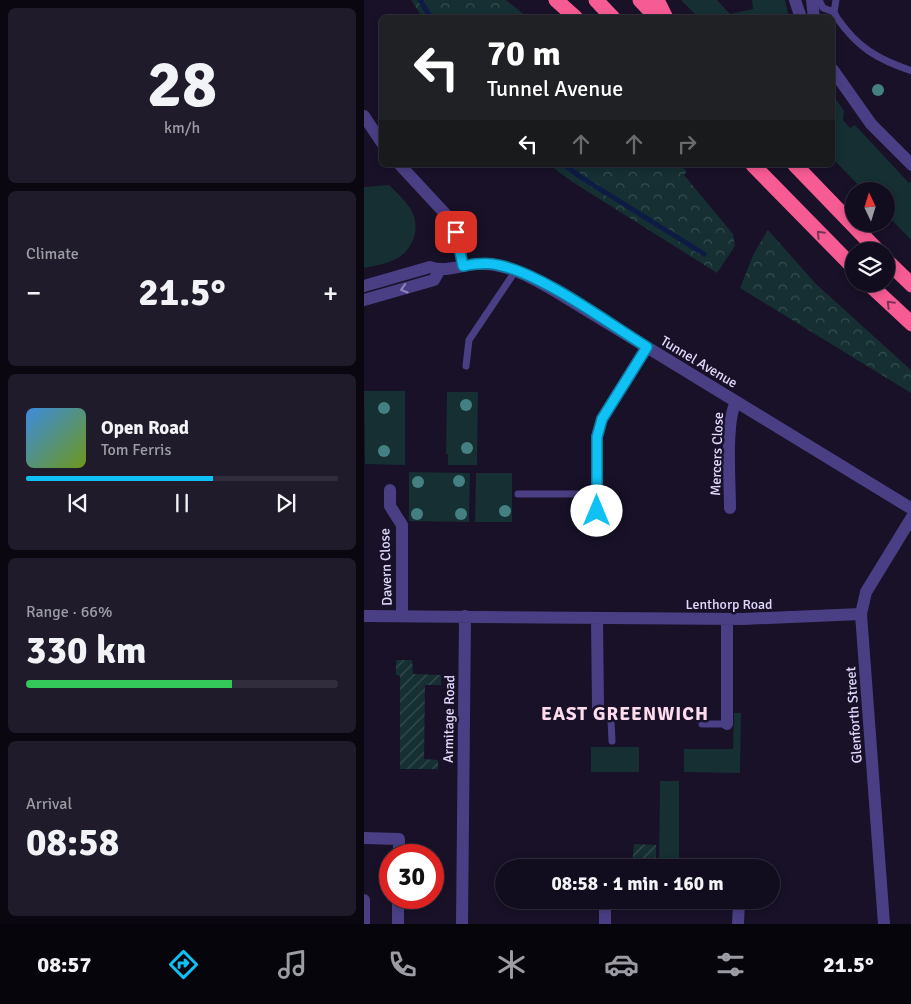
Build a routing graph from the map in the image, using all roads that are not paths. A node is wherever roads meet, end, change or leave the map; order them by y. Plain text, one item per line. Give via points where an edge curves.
1 (556, 0) edge
2 (596, 0) edge
3 (640, 0) edge
4 (657, 0) edge
5 (795, 0) edge
6 (812, 0) edge
7 (819, 0) edge
8 (836, 0) edge
9 (834, 12) junction
10 (573, 15) edge
11 (610, 15) edge
12 (654, 15) edge
13 (664, 15) edge
14 (800, 15) edge
15 (814, 15) edge
16 (911, 71) edge
17 (835, 73) edge
18 (364, 116) edge
19 (379, 138) edge
20 (911, 165) edge
21 (402, 167) edge
22 (755, 167) edge
23 (797, 167) edge
24 (869, 242) edge
25 (845, 259) edge
26 (463, 266) junction
27 (895, 269) edge
28 (516, 270) junction
29 (439, 271) junction
30 (911, 285) edge
31 (364, 286) edge
32 (878, 292) edge
33 (364, 300) edge
34 (911, 324) edge
35 (647, 347) junction
36 (466, 366) dead end
37 (736, 402) junction
38 (390, 490) dead end
39 (518, 494) dead end
40 (597, 494) junction
41 (730, 508) dead end
42 (911, 509) edge
43 (597, 511) dead end
44 (911, 517) edge
45 (861, 614) junction
46 (364, 616) edge
47 (402, 616) junction
48 (465, 616) junction
49 (597, 619) junction
50 (727, 619) junction
51 (598, 707) joint
52 (702, 724) dead end
53 (727, 724) joint
54 (612, 741) dead end
55 (364, 838) edge
56 (399, 844) edge
57 (364, 900) edge
58 (398, 909) edge
59 (605, 909) edge
60 (738, 909) edge
61 (364, 924) edge
62 (398, 924) edge
63 (462, 924) edge
64 (605, 924) edge
65 (738, 924) edge
66 (884, 924) edge

1 - 10 highway
2 - 11 highway
3 - 12 highway
4 - 13 highway
5 - 14 street
6 - 15 street
7 - 9 lane via 823,8
8 - 9 lane
9 - 16 lane via 847,33 863,48
17 - 20 street via 871,124
18 - 19 street
21 - 26 street via 451,220
25 -> 22 highway
23 - 24 highway
26 - 28 street, Tunnel Avenue via 497,264
26 - 29 street, Tunnel Avenue
27 - 30 highway
28 - 35 street, Tunnel Avenue
28 - 36 lane via 469,340
29 - 31 street, Tunnel Avenue via 430,267
29 -> 33 street, Tunnel Avenue via 434,280
34 -> 32 highway
35 - 37 street, Tunnel Avenue
35 - 40 street via 602,419 597,437
37 - 41 street, Mercers Close via 731,428
37 - 42 street, Tunnel Avenue
38 - 47 street, Davern Close via 390,506 402,525
39 - 40 lane
40 - 43 street
44 - 45 street, Glenforth Street via 866,592
45 - 50 street, Lenthorp Road
45 - 66 street, Glenforth Street
46 - 47 street
47 - 48 street
48 - 49 street, Lenthorp Road
48 - 63 street, Armitage Road
49 - 50 street, Lenthorp Road
49 - 51 street
50 - 53 street
51 - 54 lane via 612,721
52 - 53 lane
55 - 56 street via 399,839
57 - 61 street
58 - 62 street
59 - 64 street
60 - 65 street

